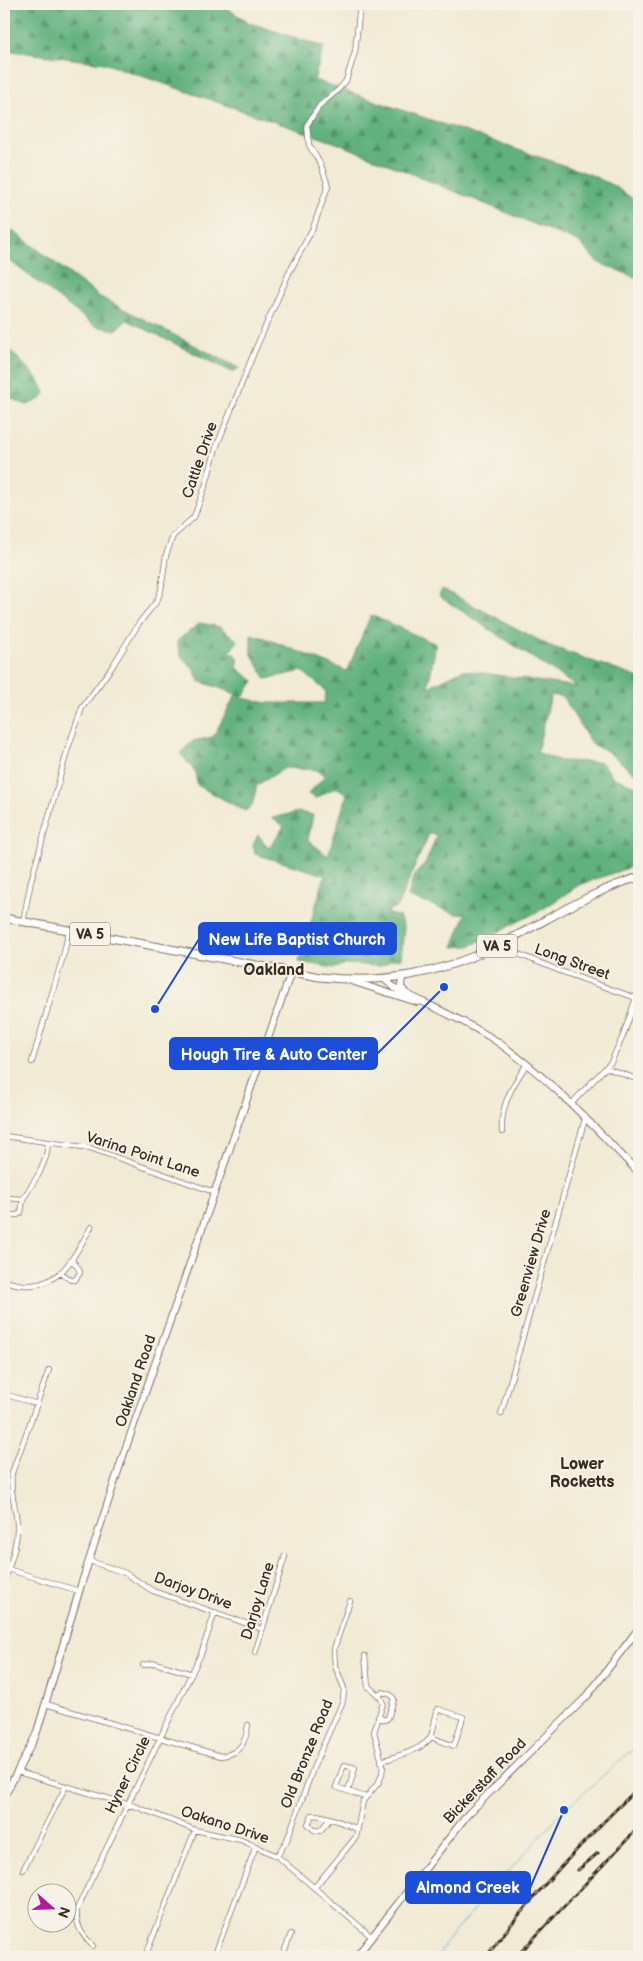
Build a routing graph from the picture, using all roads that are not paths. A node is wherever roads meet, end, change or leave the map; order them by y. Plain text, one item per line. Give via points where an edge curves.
1 (360, 4) edge
2 (639, 877) edge
3 (4, 918) edge
4 (23, 922) junction
5 (69, 930) junction
6 (498, 946) junction
7 (291, 972) junction
8 (402, 977) junction
9 (344, 979) junction
10 (384, 979) junction
11 (639, 989) edge
12 (406, 993) junction
13 (637, 998) edge
14 (430, 1006) junction
15 (32, 1062) dead end
16 (527, 1064) junction
17 (607, 1068) junction
18 (639, 1080) edge
19 (571, 1104) junction
20 (585, 1118) junction
21 (502, 1132) dead end
22 (4, 1136) edge
23 (48, 1144) junction
24 (639, 1173) edge
25 (214, 1192) junction
26 (4, 1198) edge
27 (23, 1199) junction
28 (4, 1215) edge
29 (90, 1227) dead end
30 (72, 1260) junction
31 (61, 1273) junction
32 (4, 1281) edge
33 (49, 1370) dead end
34 (4, 1394) edge
35 (37, 1404) junction
36 (501, 1414) dead end
37 (285, 1556) dead end
38 (90, 1561) junction
39 (6, 1569) edge
40 (4, 1582) edge
41 (79, 1591) junction
42 (350, 1601) dead end
43 (215, 1612) junction
44 (639, 1628) edge
45 (262, 1629) junction
46 (254, 1654) dead end
47 (365, 1656) dead end
48 (144, 1665) dead end
49 (192, 1674) junction
50 (378, 1696) junction
51 (46, 1704) junction
52 (378, 1718) junction
53 (248, 1725) dead end
54 (431, 1737) junction
55 (160, 1739) junction
56 (381, 1761) junction
57 (18, 1772) junction
58 (66, 1786) junction
59 (348, 1791) junction
60 (4, 1797) edge
61 (365, 1797) junction
62 (128, 1804) junction
63 (330, 1820) junction
64 (358, 1829) junction
65 (195, 1830) junction
66 (256, 1846) junction
67 (277, 1856) junction
68 (23, 1870) dead end
69 (314, 1888) junction
70 (291, 1934) dead end
71 (372, 1937) junction
72 (93, 1946) dead end
73 (145, 1957) edge
74 (214, 1957) edge
75 (282, 1957) edge
76 (356, 1957) edge

1 - 4 street, Cattle Drive via 355,52 346,81 320,105 307,125 309,145 328,186 313,228 255,350 216,448 194,517 173,536 157,601 82,708 44,833
2 - 6 main road, VA 5 via 589,896
3 - 4 main road, VA 5
4 - 5 main road, VA 5
5 - 7 main road, VA 5
5 - 15 street
6 - 8 main road, VA 5 via 458,964
6 - 13 street, Long Street
7 - 9 main road, VA 5
7 - 25 street, Oakland Road
8 - 10 main road, VA 5
8 - 12 street via 401,988
9 - 10 main road, VA 5
9 - 14 street
10 - 12 street
11 - 13 street
12 - 14 street
13 - 17 street
14 - 16 street via 485,1034
16 - 19 street
16 - 21 street via 509,1094
17 - 18 street
17 - 19 street
19 - 20 street
20 - 24 street
20 - 36 street, Greenview Drive
22 - 23 street, Varina Point Lane
23 - 25 street, Varina Point Lane via 104,1152
23 - 27 street via 40,1172
25 - 38 street, Oakland Road
26 - 27 street
27 - 28 street via 21,1213
29 - 30 street
30 - 31 street
30 - 31 street via 80,1273 75,1280
31 - 32 street via 31,1285
33 - 35 street
34 - 35 street
35 - 39 street via 11,1479 17,1530
37 - 45 street, Darjoy Lane
38 - 41 street, Oakland Road
38 - 43 street, Darjoy Drive via 125,1573 153,1591
39 - 40 street
39 - 41 street
41 - 51 street, Oakland Road
42 - 67 street, Old Bronze Road via 334,1649 335,1666 344,1688 343,1701 314,1766 287,1840
43 - 45 street, Darjoy Drive
43 - 49 street, Hyner Circle
44 - 71 street, Bickerstaff Road via 588,1695 468,1814
45 - 46 street, Darjoy Lane
47 - 50 street via 368,1686
48 - 49 street via 155,1663
49 - 55 street, Hyner Circle
50 - 52 street via 382,1703
50 - 52 street via 384,1692 394,1699 388,1718
51 - 55 street
51 - 57 street, Oakland Road via 33,1743
52 - 56 street via 374,1737
53 - 55 street via 241,1746 224,1756
54 - 54 street via 438,1709 463,1717 454,1746
54 - 56 street via 411,1751
55 - 62 street, Hyner Circle
56 - 61 street via 381,1779
57 - 58 street, Oakano Drive
57 - 60 street, Oakland Road
58 - 62 street, Oakano Drive
58 - 68 street
59 - 59 street via 336,1787 344,1765 355,1768
59 - 61 street
61 - 64 street
62 - 65 street, Oakano Drive
62 - 72 street, Hyner Circle via 77,1909 78,1927
63 - 63 street via 312,1814 308,1824 320,1831
63 - 64 street
64 - 69 street via 353,1841
65 - 66 street, Oakano Drive
65 - 73 street
66 - 67 street, Oakano Drive
66 - 74 street
67 - 69 street, Oakano Drive
69 - 71 street, Oakano Drive
70 - 75 street
71 - 76 street, Bickerstaff Road

